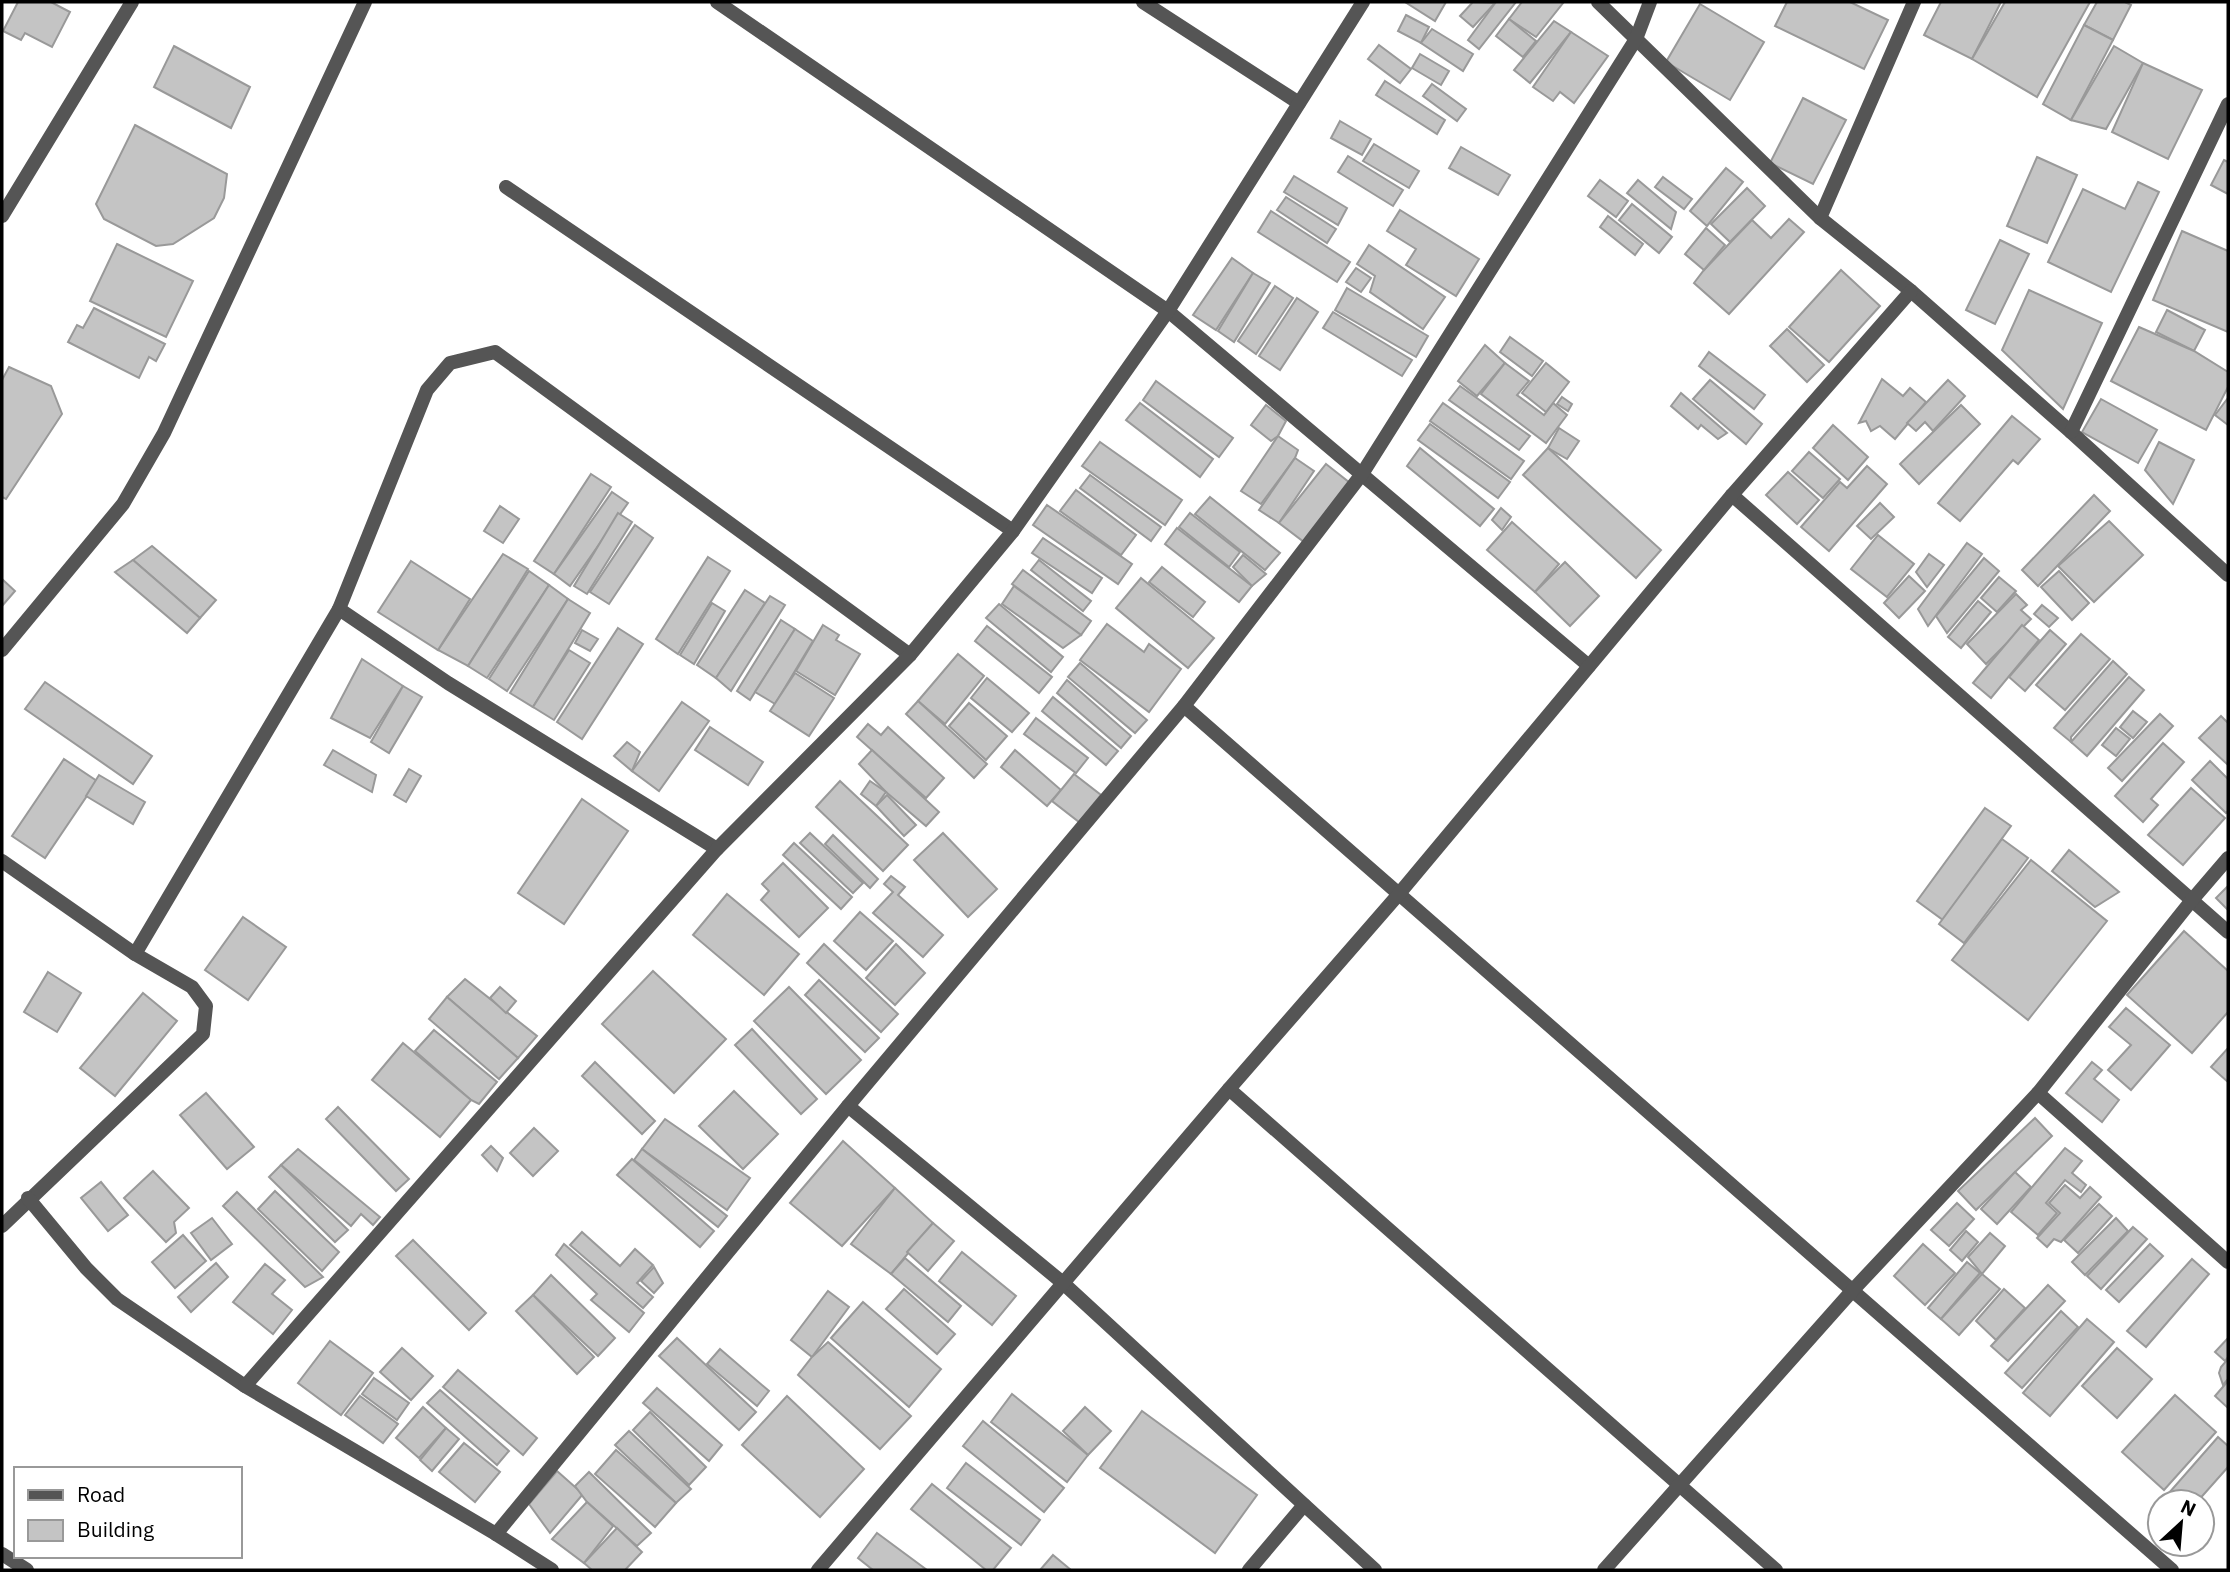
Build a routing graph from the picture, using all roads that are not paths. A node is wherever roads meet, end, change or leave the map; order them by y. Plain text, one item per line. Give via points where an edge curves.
1 (132, 2) edge
2 (365, 2) edge
3 (717, 2) edge
4 (1143, 2) edge
5 (1363, 2) edge
6 (1598, 2) edge
7 (1650, 2) edge
8 (1914, 2) edge
9 (1636, 39) junction
10 (1299, 103) junction
11 (2228, 104) edge
12 (506, 187) dead end
13 (2, 216) edge
14 (1820, 218) junction
15 (1911, 291) junction
16 (1168, 311) junction
17 (2071, 432) junction
18 (1362, 474) junction
19 (1732, 495) junction
20 (1013, 531) junction
21 (2228, 575) edge
22 (339, 609) junction
23 (2, 650) edge
24 (911, 655) junction
25 (1589, 666) junction
26 (1184, 705) junction
27 (717, 849) junction
28 (2228, 858) edge
29 (2, 861) edge
30 (1398, 895) junction
31 (2192, 900) junction
32 (2228, 932) edge
33 (135, 954) junction
34 (1228, 1089) junction
35 (2038, 1093) junction
36 (848, 1106) junction
37 (28, 1198) junction
38 (2, 1226) edge
39 (2228, 1262) edge
40 (1063, 1283) junction
41 (1852, 1291) junction
42 (245, 1386) junction
43 (1679, 1485) junction
44 (1304, 1505) junction
45 (496, 1534) junction
46 (2, 1554) edge
47 (27, 1570) edge
48 (552, 1570) edge
49 (818, 1570) edge
50 (1249, 1570) edge
51 (1375, 1570) edge
52 (1604, 1570) edge
53 (1776, 1570) edge
54 (2172, 1570) edge

1 - 13 street
2 - 23 street via 164,433 123,504
3 - 16 street
4 - 10 street
5 - 10 street
6 - 9 street
7 - 9 street
8 - 14 street
9 - 14 street
9 - 18 street
10 - 16 street
11 - 17 street
12 - 20 street
14 - 15 street
15 - 17 street
15 - 19 street
16 - 18 street
16 - 20 street
17 - 21 street
18 - 25 street
18 - 26 street
19 - 25 street
19 - 31 street
20 - 24 street
22 - 24 street via 427,390 450,363 495,352
22 - 27 street via 448,683
22 - 33 street
24 - 27 street
25 - 30 street
26 - 30 street
26 - 36 street
27 - 42 street
28 - 31 street
29 - 33 street
30 - 34 street
30 - 41 street
31 - 32 street
31 - 35 street
33 - 37 street via 192,987 206,1006 203,1034
34 - 40 street
34 - 43 street
35 - 39 street
35 - 41 street
36 - 40 street
36 - 45 street
37 - 38 street
37 - 42 street via 117,1299
40 - 44 street
40 - 49 street
41 - 43 street
41 - 54 street
42 - 45 street
43 - 52 street
43 - 53 street
44 - 50 street
44 - 51 street
45 - 48 street
46 - 47 street

